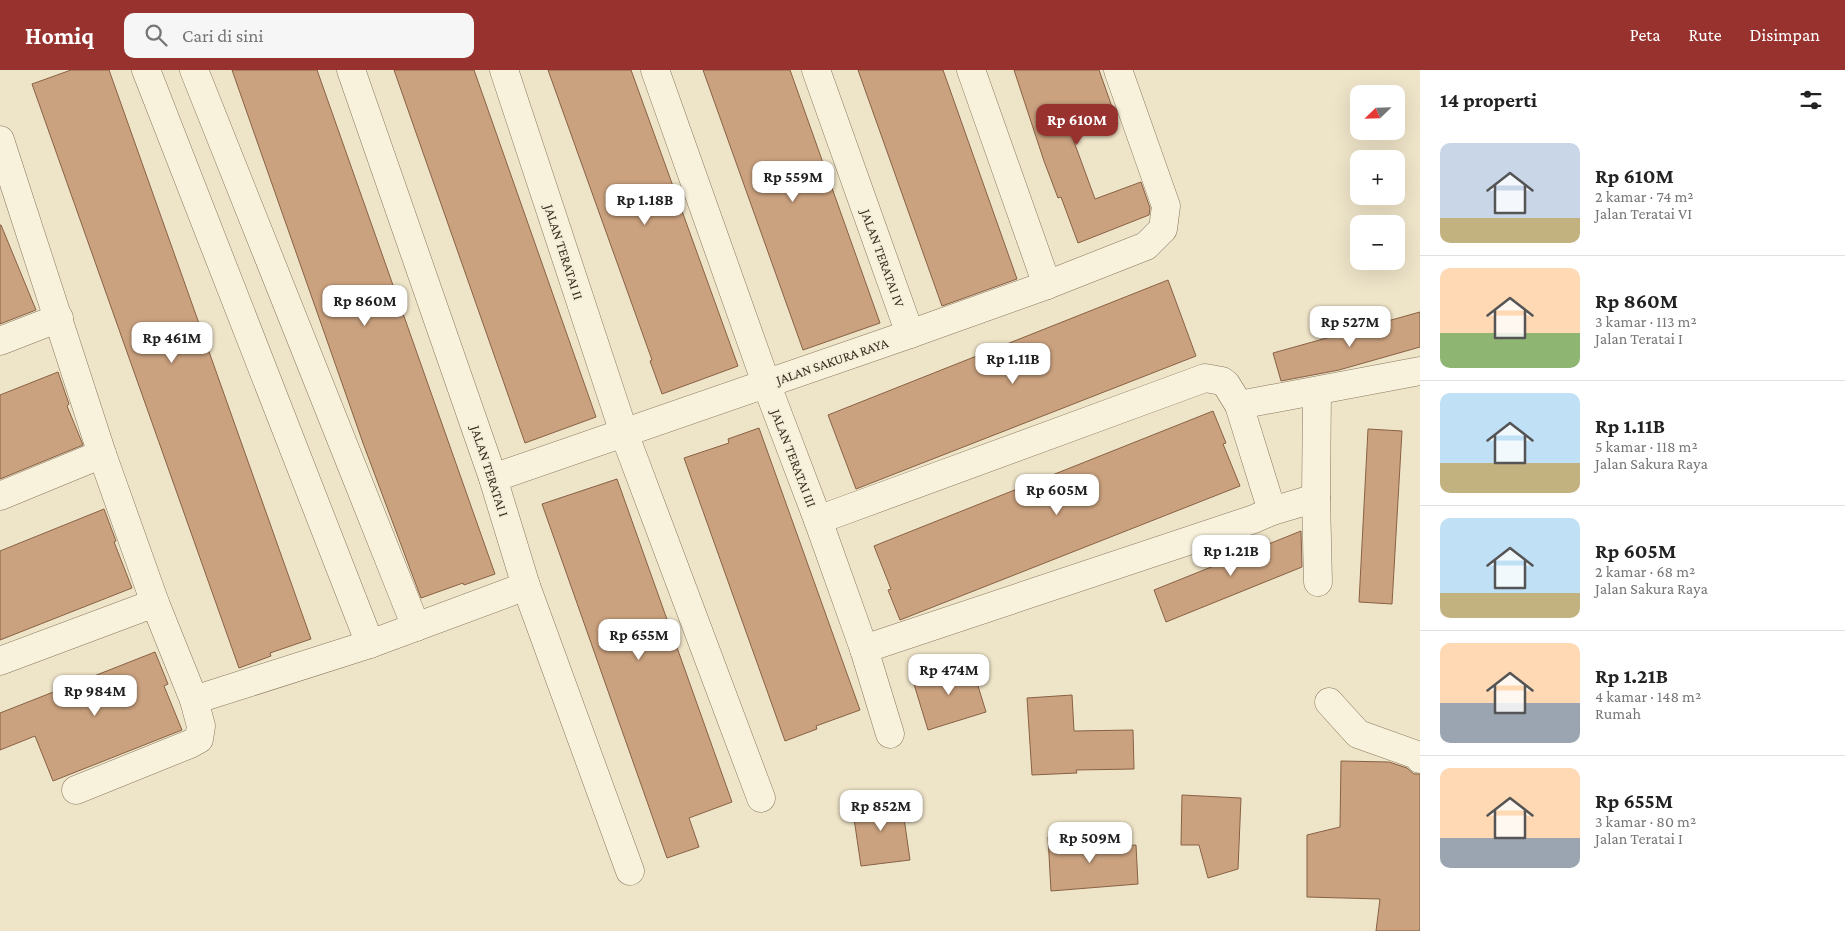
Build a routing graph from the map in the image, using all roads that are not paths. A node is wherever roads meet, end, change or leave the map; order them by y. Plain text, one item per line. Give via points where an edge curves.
1 (146, 70) edge
2 (194, 70) edge
3 (351, 70) edge
4 (504, 70) edge
5 (656, 70) edge
6 (816, 70) edge
7 (971, 70) edge
8 (1118, 70) edge
9 (0, 140) edge
10 (6, 181) edge
11 (1048, 285) junction
12 (58, 318) junction
13 (910, 334) junction
14 (0, 340) edge
15 (1420, 371) edge
16 (766, 384) junction
17 (1317, 391) junction
18 (1238, 405) junction
19 (624, 433) junction
20 (102, 454) junction
21 (493, 478) junction
22 (0, 496) edge
23 (1316, 498) junction
24 (1272, 510) junction
25 (818, 520) junction
26 (1318, 582) dead end
27 (526, 586) junction
28 (155, 603) junction
29 (416, 627) junction
30 (370, 644) junction
31 (864, 649) junction
32 (0, 660) edge
33 (194, 700) junction
34 (1328, 702) dead end
35 (890, 734) dead end
36 (1420, 759) edge
37 (76, 790) dead end
38 (761, 798) dead end
39 (630, 871) dead end

1 - 30 street
2 - 29 street
3 - 21 street, JALAN TERATAI I
4 - 19 street, JALAN TERATAI II
5 - 16 street, JALAN TERATAI III
6 - 13 street, JALAN TERATAI IV
7 - 11 street
8 - 11 street, JALAN SAKURA RAYA via 1166,206 1163,229 1146,246
9 - 10 street
10 - 12 street
11 - 13 street, JALAN SAKURA RAYA
12 - 14 street
12 - 20 street
13 - 16 street, JALAN SAKURA RAYA
15 - 17 street
16 - 19 street, JALAN SAKURA RAYA
16 - 25 street, JALAN TERATAI III
17 - 18 street
17 - 23 street
18 - 24 street
18 - 25 street via 1226,384 1205,378
19 - 21 street, JALAN SAKURA RAYA
19 - 38 street, JALAN TERATAI II
20 - 22 street
20 - 28 street
21 - 27 street, JALAN TERATAI I
23 - 24 street
23 - 26 street
24 - 31 street via 1254,519
25 - 31 street, JALAN TERATAI III
27 - 29 street
27 - 39 street, JALAN TERATAI I
28 - 32 street
28 - 33 street
29 - 30 street
30 - 33 street
31 - 35 street, JALAN TERATAI III
33 - 37 street via 201,726 199,739
34 - 36 street via 1358,734 1417,755

